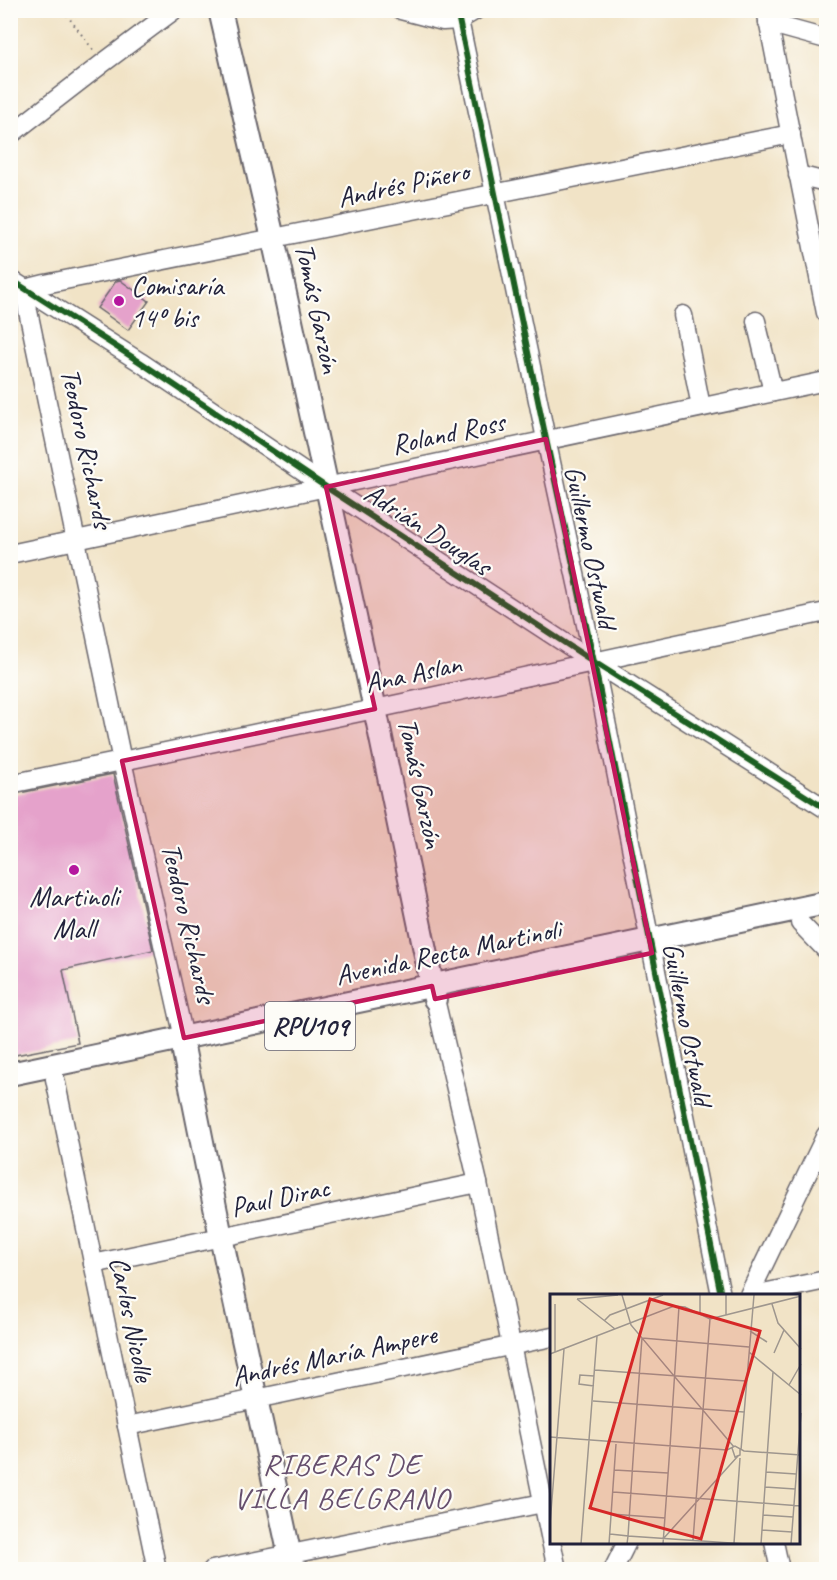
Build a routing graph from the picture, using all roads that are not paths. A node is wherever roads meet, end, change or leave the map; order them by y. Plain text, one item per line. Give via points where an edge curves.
1 (174, 10) edge
2 (220, 10) edge
3 (401, 10) edge
4 (476, 10) edge
5 (767, 17) edge
6 (459, 20) junction
7 (826, 39) edge
8 (791, 134) junction
9 (10, 135) edge
10 (798, 175) junction
11 (826, 182) edge
12 (496, 193) junction
13 (273, 238) junction
14 (18, 284) edge
15 (826, 313) edge
16 (684, 315) dead end
17 (756, 321) dead end
18 (826, 381) edge
19 (773, 392) junction
20 (701, 407) junction
21 (546, 439) junction
22 (326, 487) junction
23 (76, 541) junction
24 (10, 554) edge
25 (826, 612) edge
26 (594, 662) junction
27 (375, 709) junction
28 (122, 761) junction
29 (10, 784) edge
30 (826, 809) edge
31 (826, 903) edge
32 (826, 918) edge
33 (800, 923) junction
34 (651, 946) junction
35 (826, 950) edge
36 (434, 993) junction
37 (184, 1045) junction
38 (10, 1074) edge
39 (55, 1079) junction
40 (10, 1088) edge
41 (826, 1134) edge
42 (478, 1183) junction
43 (221, 1237) junction
44 (93, 1264) junction
45 (826, 1280) edge
46 (721, 1294) edge
47 (748, 1294) edge
48 (759, 1294) edge
49 (550, 1337) edge
50 (511, 1346) junction
51 (256, 1399) junction
52 (127, 1426) junction
53 (543, 1503) junction
54 (550, 1536) edge
55 (552, 1544) edge
56 (626, 1544) edge
57 (774, 1544) edge
58 (291, 1562) edge
59 (157, 1569) edge
60 (212, 1569) edge
61 (557, 1569) edge
62 (613, 1569) edge
63 (780, 1569) edge

1 - 9 street
2 - 13 main road, Tomás Garzón
3 - 6 street via 443,21
4 - 6 street
5 - 7 street
5 - 8 street
6 - 12 street, Guillermo Ostwald
8 - 10 street
8 - 12 street, Andrés Piñero
10 - 11 street
10 - 15 street
12 - 13 street, Andrés Piñero
12 - 21 street, Guillermo Ostwald
13 - 14 street, Andrés Piñero via 45,284
13 - 22 main road, Tomás Garzón
14 - 22 street, Adrián Douglas
14 - 23 street, Teodoro Richards via 28,311
16 - 20 street
17 - 19 street
18 - 19 street, Roland Ross
19 - 20 street, Roland Ross
20 - 21 street, Roland Ross
21 - 22 street, Roland Ross
21 - 26 street, Guillermo Ostwald
22 - 23 street, Roland Ross
22 - 26 street, Adrián Douglas
22 - 27 main road, Tomás Garzón
23 - 24 street, Roland Ross
23 - 28 street, Teodoro Richards
25 - 26 street, Ana Aslan
26 - 27 street, Ana Aslan
26 - 30 street, Adrián Douglas
26 - 34 street, Guillermo Ostwald
27 - 28 street, Ana Aslan
27 - 36 main road, Tomás Garzón
28 - 29 street, Ana Aslan
28 - 37 street, Teodoro Richards
31 - 34 main road, Avenida Recta Martinoli / RPU109
32 - 33 main road, Avenida Recta Martinoli / RPU109
33 - 34 main road, Avenida Recta Martinoli / RPU109
33 - 35 street
34 - 36 main road, Avenida Recta Martinoli / RPU109
34 - 46 street, Guillermo Ostwald
36 - 37 main road, Avenida Recta Martinoli / RPU109
36 - 42 street, Tomás Garzón
37 - 38 main road, Avenida Recta Martinoli / RPU109
37 - 39 main road, Avenida Recta Martinoli / RPU109
37 - 43 main road, Teodoro Richards
39 - 40 main road, Avenida Recta Martinoli / RPU109
39 - 44 street, Carlos Nicolle
41 - 47 street
42 - 43 street, Paul Dirac
42 - 50 street, Tomás Garzón
43 - 44 street, Paul Dirac
43 - 51 main road, Teodoro Richards
44 - 52 street, Carlos Nicolle
45 - 48 street
49 - 50 street, Andrés María Ampere
50 - 51 street, Andrés María Ampere
50 - 53 street, Tomás Garzón
51 - 52 street, Andrés María Ampere
51 - 58 main road, Teodoro Richards
52 - 59 street, Carlos Nicolle
53 - 54 street, Tomás Garzón
53 - 58 street
55 - 61 street, Tomás Garzón
56 - 62 street
57 - 63 street
58 - 60 street

